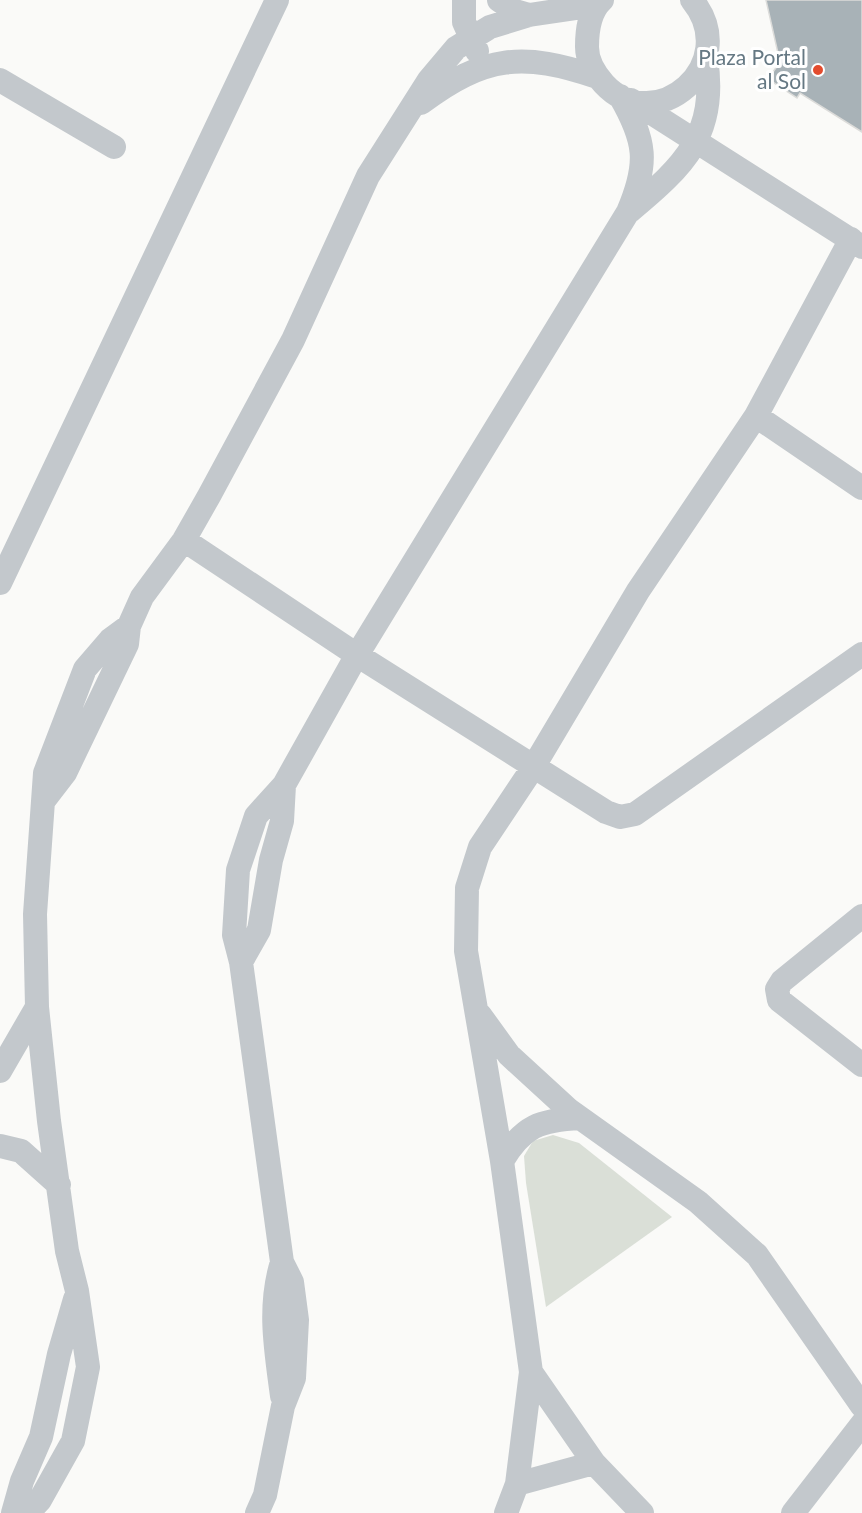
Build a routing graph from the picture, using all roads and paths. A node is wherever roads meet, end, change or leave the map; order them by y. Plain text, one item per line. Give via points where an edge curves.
1 (277, 0) edge
2 (464, 0) edge
3 (499, 0) edge
4 (599, 3) edge
5 (698, 4) edge
6 (530, 15) junction
7 (470, 38) junction
8 (706, 59) junction
9 (489, 65) junction
10 (597, 77) junction
11 (0, 80) edge
12 (626, 98) junction
13 (410, 111) junction
14 (697, 144) junction
15 (114, 147) dead end
16 (628, 212) junction
17 (857, 243) edge
18 (756, 416) junction
19 (862, 488) edge
20 (184, 540) junction
21 (0, 583) edge
22 (862, 654) edge
23 (357, 655) junction
24 (534, 766) junction
25 (862, 915) edge
26 (37, 1007) junction
27 (476, 1009) junction
28 (862, 1065) edge
29 (0, 1071) edge
30 (580, 1118) junction
31 (0, 1146) edge
32 (502, 1161) junction
33 (59, 1185) junction
34 (77, 1291) junction
35 (531, 1372) junction
36 (862, 1406) edge
37 (862, 1424) edge
38 (594, 1463) junction
39 (517, 1484) junction
40 (13, 1513) edge
41 (28, 1513) edge
42 (258, 1513) edge
43 (506, 1513) edge
44 (642, 1513) edge
45 (793, 1513) edge

1 - 21 street
2 - 7 street via 464,22
3 - 6 street
4 - 6 street
4 - 10 street via 587,28 587,54
5 - 8 street via 708,35
6 - 7 street via 490,27
7 - 9 street
7 - 13 street via 442,63
8 - 12 street via 698,76 669,99 650,102
8 - 14 street via 709,99
9 - 10 street via 534,60 561,64
9 - 13 street via 444,86
10 - 12 street
11 - 15 street
12 - 14 street
12 - 16 street via 642,147 638,190
13 - 20 street via 368,176 293,340
14 - 16 street via 667,181
14 - 17 street
16 - 23 street
17 - 18 street
18 - 19 street
18 - 24 street via 638,591
20 - 23 street
20 - 26 street via 142,597 129,626 110,640 85,669 45,773 35,914
22 - 24 street via 635,814 620,818 606,812
23 - 24 street
23 - 42 street via 284,785 282,821 259,930 241,962 282,1262 292,1282 297,1320 294,1378 283,1406
24 - 27 street via 480,847 467,888 466,951
25 - 28 street via 777,989 779,1000
26 - 29 street
26 - 33 street
27 - 30 street via 509,1055
27 - 32 street
30 - 32 street via 534,1125 514,1140
30 - 36 street via 698,1202 757,1255
31 - 33 street via 21,1151
32 - 35 street
33 - 34 street via 67,1251
34 - 40 street via 41,1437
34 - 41 street via 88,1367 73,1441 40,1500
35 - 38 street
35 - 39 street
37 - 45 street
38 - 39 street
38 - 44 street
39 - 43 street

